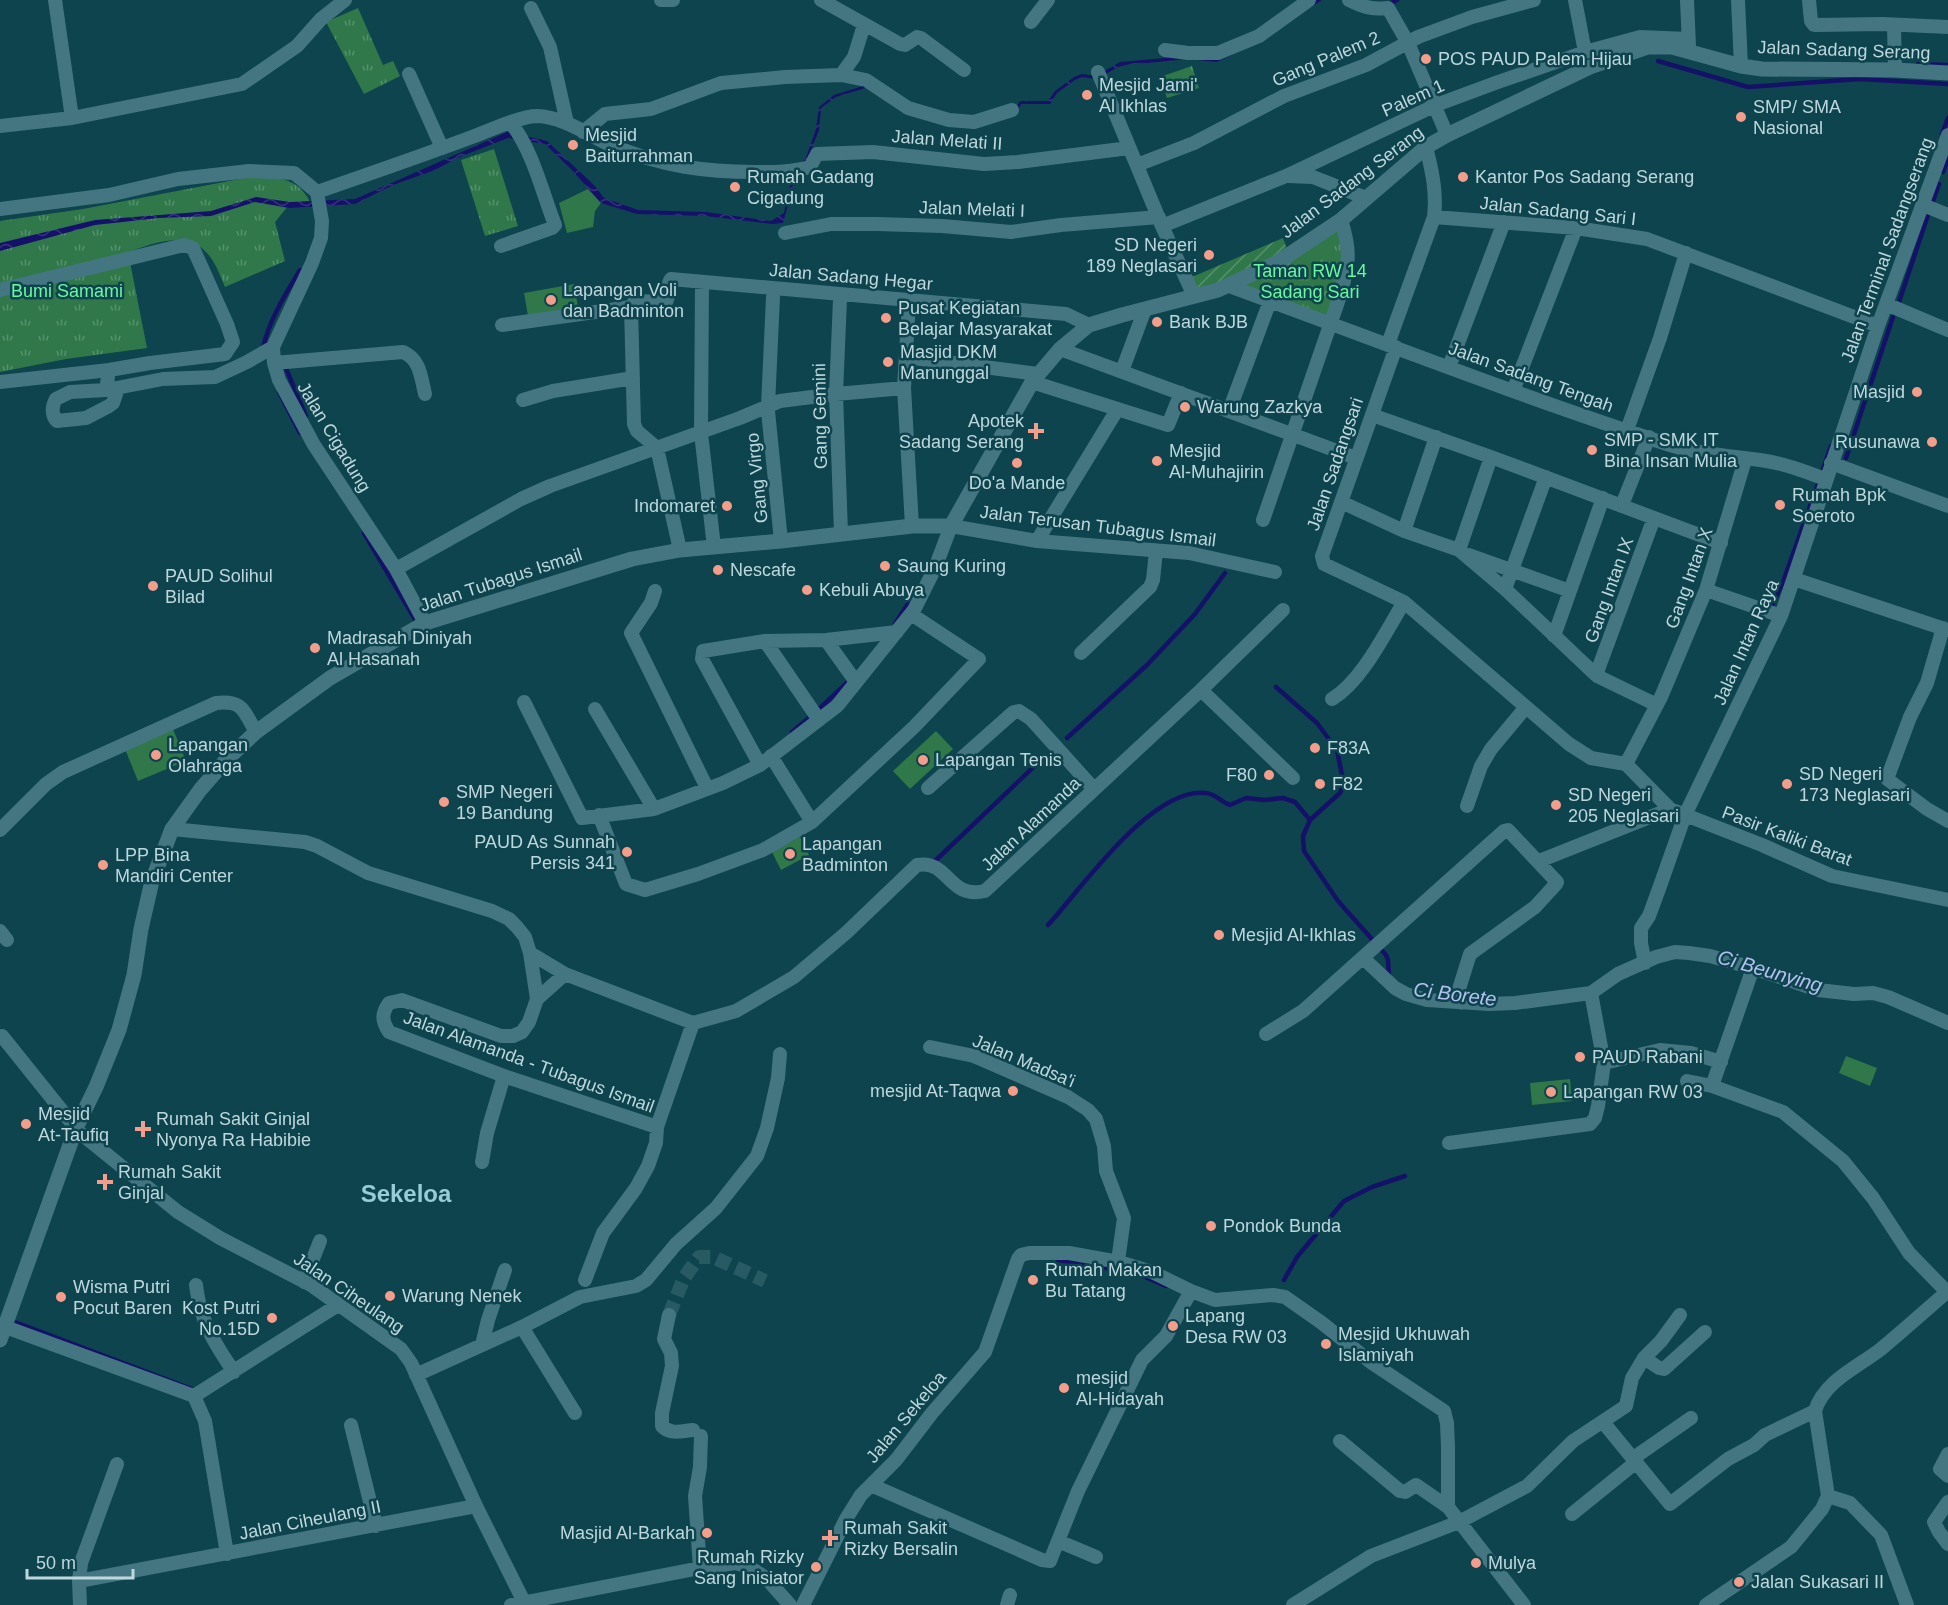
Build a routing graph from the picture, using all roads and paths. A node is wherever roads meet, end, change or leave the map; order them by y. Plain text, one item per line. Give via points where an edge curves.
1 (70, 0) edge
2 (345, 0) edge
3 (661, 0) edge
4 (673, 0) edge
5 (821, 0) edge
6 (1048, 0) edge
7 (1310, 0) edge
8 (1349, 0) edge
9 (1534, 0) edge
10 (1575, 0) edge
11 (1687, 0) edge
12 (1738, 0) edge
13 (1809, 0) edge
14 (56, 1) edge
15 (531, 8) dead end
16 (1031, 22) dead end
17 (864, 25) junction
18 (1894, 25) junction
19 (1948, 27) edge
20 (1408, 43) junction
21 (1689, 45) junction
22 (1165, 50) dead end
23 (1585, 52) junction
24 (1741, 66) junction
25 (964, 70) dead end
26 (1894, 70) junction
27 (1948, 73) edge
28 (409, 74) dead end
29 (841, 75) junction
30 (1100, 77) dead end
31 (1436, 105) junction
32 (1012, 110) dead end
33 (72, 118) junction
34 (567, 123) junction
35 (0, 126) edge
36 (515, 127) junction
37 (582, 132) junction
38 (1447, 135) junction
39 (1948, 135) edge
40 (1426, 147) junction
41 (442, 148) junction
42 (1129, 148) junction
43 (1137, 165) junction
44 (1286, 176) junction
45 (318, 195) junction
46 (1366, 198) junction
47 (1923, 205) junction
48 (0, 209) edge
49 (1948, 215) edge
50 (1434, 217) junction
51 (1341, 220) junction
52 (1160, 222) junction
53 (1504, 222) junction
54 (1576, 228) junction
55 (784, 233) dead end
56 (501, 246) dead end
57 (1686, 253) junction
58 (702, 282) junction
59 (1230, 286) junction
60 (0, 290) edge
61 (1194, 296) junction
62 (773, 297) dead end
63 (840, 299) dead end
64 (909, 301) dead end
65 (1270, 301) junction
66 (1886, 304) junction
67 (631, 308) junction
68 (1145, 309) junction
69 (1331, 324) junction
70 (502, 325) dead end
71 (1089, 325) junction
72 (1878, 326) junction
73 (1948, 330) edge
74 (1392, 345) junction
75 (273, 347) junction
76 (1060, 348) junction
77 (906, 357) junction
78 (274, 363) junction
79 (1449, 367) junction
80 (109, 370) junction
81 (1122, 372) junction
82 (633, 378) junction
83 (1035, 378) junction
84 (0, 382) edge
85 (904, 388) junction
86 (1513, 391) junction
87 (1181, 393) junction
88 (425, 394) dead end
89 (836, 394) junction
90 (523, 400) dead end
91 (768, 409) junction
92 (1117, 410) junction
93 (1229, 411) junction
94 (1372, 415) junction
95 (1627, 430) junction
96 (701, 432) junction
97 (1293, 435) junction
98 (1436, 437) junction
99 (1649, 437) junction
100 (657, 448) junction
101 (1491, 457) junction
102 (1356, 458) junction
103 (1745, 460) junction
104 (1831, 463) junction
105 (1546, 477) junction
106 (1826, 478) junction
107 (1603, 498) junction
108 (1341, 502) junction
109 (1622, 506) junction
110 (1948, 506) edge
111 (1654, 518) junction
112 (1263, 520) dead end
113 (912, 526) junction
114 (951, 526) junction
115 (1404, 531) junction
116 (841, 533) junction
117 (781, 541) junction
118 (1037, 541) junction
119 (1721, 543) junction
120 (714, 548) junction
121 (680, 550) junction
122 (1460, 551) junction
123 (1156, 552) junction
124 (396, 569) junction
125 (1512, 570) junction
126 (1275, 572) dead end
127 (1794, 579) junction
128 (1504, 589) junction
129 (1706, 590) junction
130 (655, 591) dead end
131 (1570, 591) junction
132 (1404, 602) junction
133 (1282, 610) dead end
134 (911, 614) junction
135 (1781, 616) junction
136 (425, 623) junction
137 (1945, 629) edge
138 (897, 632) junction
139 (1554, 636) junction
140 (826, 640) junction
141 (765, 641) junction
142 (1081, 653) dead end
143 (1596, 675) junction
144 (856, 682) junction
145 (1201, 690) junction
146 (1332, 699) dead end
147 (524, 702) dead end
148 (1657, 705) junction
149 (1526, 707) junction
150 (595, 709) dead end
151 (819, 720) junction
152 (256, 732) junction
153 (771, 756) junction
154 (1626, 764) junction
155 (760, 765) junction
156 (1293, 778) dead end
157 (707, 788) junction
158 (928, 788) dead end
159 (1094, 789) junction
160 (1467, 806) dead end
161 (654, 809) junction
162 (1670, 809) junction
163 (598, 815) junction
164 (1685, 815) junction
165 (1948, 821) edge
166 (812, 822) junction
167 (172, 829) junction
168 (0, 830) edge
169 (1539, 861) junction
170 (1948, 900) edge
171 (1371, 951) junction
172 (530, 953) junction
173 (1645, 963) junction
174 (1753, 968) junction
175 (566, 974) junction
176 (1591, 993) junction
177 (537, 999) junction
178 (1460, 999) junction
179 (693, 1023) junction
180 (1948, 1023) edge
181 (1266, 1034) dead end
182 (2, 1036) dead end
183 (930, 1047) dead end
184 (780, 1054) dead end
185 (1721, 1062) junction
186 (1604, 1063) junction
187 (504, 1076) junction
188 (1687, 1081) dead end
189 (1712, 1086) junction
190 (657, 1127) junction
191 (76, 1128) junction
192 (1449, 1143) dead end
193 (482, 1162) dead end
194 (320, 1241) dead end
195 (1118, 1261) junction
196 (505, 1270) dead end
197 (585, 1280) dead end
198 (304, 1282) junction
199 (196, 1285) dead end
200 (1191, 1291) junction
201 (1948, 1292) edge
202 (338, 1305) junction
203 (1680, 1315) dead end
204 (669, 1316) tunnel mouth
205 (522, 1327) junction
206 (2, 1330) edge
207 (1705, 1332) dead end
208 (482, 1345) junction
209 (1644, 1358) junction
210 (234, 1372) junction
211 (416, 1375) junction
212 (194, 1396) junction
213 (1815, 1411) junction
214 (575, 1413) dead end
215 (1691, 1418) dead end
216 (1603, 1422) junction
217 (351, 1425) dead end
218 (1340, 1441) dead end
219 (1948, 1454) edge
220 (1633, 1461) junction
221 (117, 1464) dead end
222 (1948, 1476) edge
223 (871, 1485) junction
224 (1828, 1496) junction
225 (1948, 1502) edge
226 (476, 1506) junction
227 (1448, 1508) junction
228 (1572, 1514) dead end
229 (1460, 1522) junction
230 (376, 1526) junction
231 (1058, 1541) junction
232 (1948, 1544) edge
233 (226, 1554) junction
234 (1096, 1557) dead end
235 (700, 1568) junction
236 (79, 1581) junction
237 (1313, 1599) edge
238 (517, 1604) edge
239 (80, 1605) edge
240 (790, 1605) edge
241 (803, 1605) edge
242 (1293, 1605) edge
243 (1524, 1605) edge
244 (1706, 1605) edge
245 (1907, 1605) edge

1 - 14 street
2 - 33 street via 297,46 242,84
3 - 4 street
5 - 17 street
6 - 16 street
7 - 22 street via 1259,36 1218,53
8 - 20 street via 1375,10 1388,8
9 - 20 street, Gang Palem 2 via 1472,16
10 - 23 street
11 - 21 street
12 - 24 street
13 - 18 street via 1814,25
14 - 33 street
15 - 34 street via 550,47
17 - 25 street via 905,45 921,38
17 - 29 street via 854,57
18 - 19 street
18 - 26 street
20 - 31 street
20 - 43 street, Gang Palem 2 via 1366,65 1284,96 1194,143
21 - 23 street, Palem 1 via 1640,37
21 - 24 main road, Jalan Sadang Serang
21 - 38 main road, Jalan Sadang Serang via 1655,46 1590,67
23 - 31 street, Palem 1
24 - 26 main road, Jalan Sadang Serang
26 - 27 main road, Jalan Sadang Serang
28 - 41 street
29 - 32 street via 866,80 908,108 950,120 974,122
29 - 37 street via 721,83 651,109 605,114
30 - 42 street
31 - 38 street
31 - 44 street, Palem 1
33 - 35 street
34 - 36 street via 537,116
34 - 37 street
36 - 41 street
36 - 56 street via 555,225
37 - 42 street, Jalan Melati II via 670,165 703,170 787,171 807,168 817,154 873,152 984,164
38 - 40 main road, Jalan Sadang Serang
39 - 47 street, Jalan Terminal Sadangserang
40 - 46 main road, Jalan Sadang Serang
40 - 50 street via 1434,183
41 - 45 street
42 - 43 street
43 - 52 street
44 - 46 street via 1313,177
44 - 52 street, Palem 1
45 - 48 street via 294,172 249,171
45 - 75 street, Jalan Cigadung via 321,238
46 - 51 main road, Jalan Sadang Serang
47 - 49 street
47 - 66 street, Jalan Terminal Sadangserang
50 - 53 street, Jalan Sadang Sari I
50 - 74 street, Jalan Sadangsari
51 - 59 main road, Jalan Sadang Serang via 1278,262
51 - 69 street via 1348,243 1347,269
52 - 55 street, Jalan Melati I via 1061,225 1011,232 831,224
52 - 61 street
53 - 54 street, Jalan Sadang Sari I
53 - 79 street
54 - 57 street, Jalan Sadang Sari I via 1647,238
54 - 86 street
57 - 72 street, Jalan Sadang Sari I
57 - 95 street
58 - 67 street, Jalan Sadang Hegar via 671,279 666,302 635,301
58 - 71 street, Jalan Sadang Hegar via 1066,314
58 - 96 street
59 - 61 main road, Jalan Sadang Serang
59 - 65 street, Jalan Sadang Tengah
60 - 80 street via 184,245 193,248 227,324 233,342 229,350 225,354
61 - 68 main road, Jalan Sadang Serang
62 - 91 street, Gang Virgo
63 - 89 street, Gang Gemini
64 - 77 street
65 - 69 street, Jalan Sadang Tengah
65 - 93 street
66 - 72 street, Jalan Terminal Sadangserang
66 - 73 street
67 - 70 street
67 - 82 street
68 - 71 main road, Jalan Sadang Serang
68 - 81 street
69 - 74 street, Jalan Sadang Tengah
69 - 97 street
71 - 76 main road, Jalan Sadang Serang
72 - 104 street, Jalan Terminal Sadangserang
74 - 79 street, Jalan Sadang Tengah
74 - 94 street, Jalan Sadangsari
75 - 78 street, Jalan Cigadung
75 - 80 street via 215,377 163,379 112,389
76 - 81 street
76 - 83 main road, Jalan Sadang Serang
77 - 83 street
77 - 85 street
78 - 88 street via 403,352 416,362
78 - 124 street, Jalan Cigadung via 314,445
79 - 86 street, Jalan Sadang Tengah
80 - 84 street
81 - 87 street
82 - 90 street
82 - 100 street via 634,424
83 - 92 street
83 - 114 main road, Jalan Sadang Serang
85 - 89 street
85 - 113 street
86 - 95 street, Jalan Sadang Tengah
87 - 92 street via 1168,425
87 - 93 street
89 - 91 street via 780,401
89 - 116 street, Gang Gemini
91 - 96 street
91 - 117 street, Gang Virgo
92 - 118 street
93 - 97 street
94 - 98 street
94 - 102 street, Jalan Sadangsari
95 - 99 street, Jalan Sadang Tengah
96 - 100 street
96 - 120 street
97 - 102 street
97 - 112 street
98 - 101 street
98 - 115 street
99 - 103 street, Jalan Sadang Tengah via 1706,454
99 - 109 street
100 - 121 street
100 - 124 street via 521,499
101 - 105 street
101 - 122 street
102 - 108 street, Jalan Sadangsari
103 - 106 street, Jalan Sadang Tengah via 1760,460
103 - 119 street, Gang Intan X
104 - 106 street, Jalan Terminal Sadangserang
104 - 110 street
105 - 107 street
105 - 125 street
106 - 127 street, Jalan Intan Raya
107 - 109 street
107 - 131 street
108 - 115 street
108 - 132 street, Jalan Sadangsari via 1322,561
109 - 111 street
111 - 119 street
111 - 143 street, Gang Intan IX
113 - 114 main road, Jalan Tubagus Ismail
113 - 116 main road, Jalan Tubagus Ismail
114 - 118 street, Jalan Terusan Tubagus Ismail
114 - 134 street
115 - 122 street
116 - 117 main road, Jalan Tubagus Ismail
117 - 120 main road, Jalan Tubagus Ismail
118 - 123 street, Jalan Terusan Tubagus Ismail
119 - 129 street, Gang Intan X
120 - 121 main road, Jalan Tubagus Ismail
121 - 136 main road, Jalan Tubagus Ismail via 632,559
122 - 125 street
122 - 128 street
123 - 126 street, Jalan Terusan Tubagus Ismail via 1189,553
123 - 142 street via 1150,587
124 - 136 street, Jalan Cigadung
125 - 128 street
125 - 131 street
127 - 135 street, Jalan Intan Raya
127 - 137 street
128 - 139 street
129 - 135 street
129 - 148 street, Gang Intan X
130 - 157 street via 631,633
131 - 139 street
132 - 146 street via 1356,679
132 - 149 street
133 - 145 street, Jalan Alamanda
134 - 138 street
134 - 166 street via 980,659
135 - 164 street, Jalan Intan Raya
136 - 152 main road, Jalan Tubagus Ismail via 330,678
137 - 165 street via 1887,779
138 - 140 street
138 - 144 street
139 - 143 street
140 - 141 street
140 - 144 street
141 - 151 street
141 - 155 street via 703,651 702,656
143 - 148 street
144 - 151 street via 837,706
145 - 156 street
145 - 159 street, Jalan Alamanda
147 - 163 street via 582,818
148 - 154 street, Gang Intan X
149 - 154 street via 1591,758
149 - 160 street via 1491,749
150 - 161 street
151 - 153 street
152 - 167 main road, Jalan Tubagus Ismail via 200,790
152 - 168 street via 241,706 234,702 216,704 63,772
153 - 155 street
153 - 166 street
154 - 162 street
155 - 157 street
157 - 161 street
158 - 159 street via 1019,711
159 - 179 street, Jalan Alamanda via 985,891 973,894 962,890 937,868 927,863 917,865 794,977 736,1011
161 - 163 street
162 - 164 street, Pasir Kaliki Barat
162 - 169 street
163 - 166 street via 626,884 645,890 763,850
164 - 170 street, Pasir Kaliki Barat via 1832,876
164 - 173 street, Jalan Intan Raya via 1657,896 1641,928
167 - 172 street via 293,840 317,846 368,873 508,919 525,937
167 - 191 main road, Jalan Tubagus Ismail via 152,881 119,1030
169 - 171 street via 1508,830 1504,831
169 - 178 street via 1557,882 1556,886 1470,954
171 - 178 street via 1386,979 1406,994 1427,1000
171 - 181 street via 1303,1011
172 - 175 street
172 - 177 street
173 - 174 street via 1675,952 1689,952
173 - 176 street via 1618,974
174 - 180 street via 1818,990 1888,997
174 - 185 street
175 - 177 street, Jalan Alamanda - Tubagus Ismail
175 - 179 street
176 - 178 street via 1515,1003
176 - 186 street
177 - 187 street, Jalan Alamanda - Tubagus Ismail via 529,1022 513,1036 501,1036 402,1000 388,1004 383,1012 384,1024 390,1032
179 - 190 street, Jalan Alamanda - Tubagus Ismail
182 - 191 street, Jalan Ciheulang
183 - 195 street, Jalan Madsa'i via 974,1056 1068,1097 1096,1119 1106,1171 1124,1218
184 - 205 street via 767,1128 757,1156 716,1208 676,1244 642,1284 580,1297
185 - 186 street via 1691,1053 1660,1050
185 - 189 street
186 - 192 street via 1598,1106 1590,1124
187 - 190 street, Jalan Alamanda - Tubagus Ismail
187 - 193 street
188 - 189 street
189 - 201 street via 1783,1112 1843,1161 1873,1197 1909,1253
190 - 197 street via 648,1166 603,1233
191 - 198 street, Jalan Ciheulang via 178,1212
191 - 206 main road, Jalan Tubagus Ismail
194 - 198 street
195 - 200 street
195 - 223 street, Jalan Sekeloa via 1069,1253 1021,1255 985,1352
196 - 208 street
198 - 202 street, Jalan Ciheulang
199 - 210 street via 198,1306 206,1326
200 - 227 street via 1215,1300 1286,1296 1372,1363 1444,1411
200 - 231 street via 1166,1336 1142,1360
201 - 213 street via 1831,1385
202 - 210 street
202 - 211 street, Jalan Ciheulang via 401,1349
203 - 209 street
204 - 235 street via 664,1339 672,1366 662,1426 675,1432 697,1433 700,1467 694,1496
205 - 208 street
205 - 214 street
206 - 212 street
207 - 209 street via 1664,1369
208 - 211 street
209 - 216 street via 1632,1378 1626,1406
210 - 212 street
211 - 226 street, Jalan Ciheulang
212 - 233 street via 205,1421
213 - 220 street via 1765,1435 1670,1504
213 - 224 street
215 - 220 street
216 - 220 street
216 - 229 street via 1573,1441 1527,1486
217 - 230 street
218 - 227 street via 1400,1491 1416,1485
219 - 222 street via 1940,1469
220 - 228 street
221 - 236 street via 81,1563
223 - 231 street via 1048,1561
223 - 241 street, Jalan Sekeloa via 846,1519
224 - 244 street via 1791,1547
224 - 245 street via 1850,1503 1881,1536
225 - 232 street via 1935,1522
226 - 230 street, Jalan Ciheulang II
226 - 238 street, Jalan Ciheulang
227 - 229 street
229 - 237 street via 1371,1556
229 - 243 street
230 - 233 street, Jalan Ciheulang II
231 - 234 street
233 - 236 street, Jalan Ciheulang II
235 - 238 street
235 - 240 street via 736,1563 749,1567 766,1578
236 - 239 street
237 - 242 street

